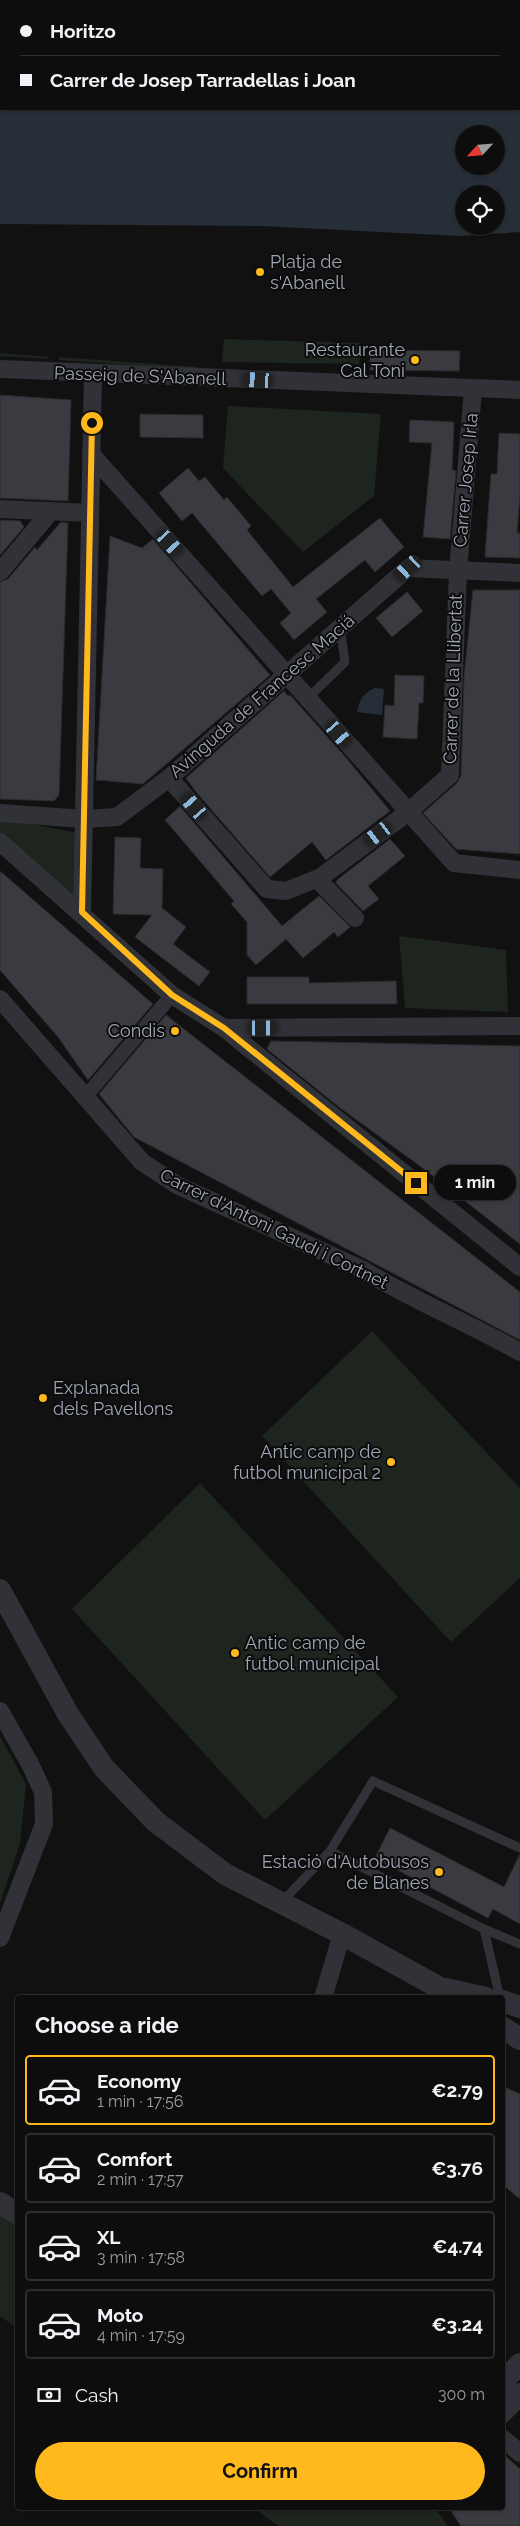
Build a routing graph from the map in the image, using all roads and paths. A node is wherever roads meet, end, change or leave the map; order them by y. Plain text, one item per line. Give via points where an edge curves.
1 (0, 369) edge
2 (93, 375) junction
3 (474, 390) junction
4 (520, 390) edge
5 (91, 454) junction
6 (0, 509) edge
7 (51, 512) junction
8 (90, 513) junction
9 (458, 571) junction
10 (0, 572) edge
11 (520, 573) edge
12 (340, 628) junction
13 (289, 675) junction
14 (308, 698) junction
15 (169, 778) junction
16 (0, 813) edge
17 (407, 813) junction
18 (84, 819) junction
19 (0, 842) edge
20 (520, 870) edge
21 (317, 879) junction
22 (82, 912) junction
23 (355, 918) dead end
24 (172, 995) junction
25 (0, 999) edge
26 (520, 1026) edge
27 (224, 1028) junction
28 (86, 1096) junction
29 (520, 1267) edge
30 (520, 1352) edge
31 (0, 1590) edge
32 (0, 1711) edge
33 (520, 1848) edge
34 (330, 1852) junction
35 (280, 1903) junction
36 (484, 1929) junction
37 (342, 1934) junction
38 (0, 1938) edge
39 (520, 1944) edge
40 (452, 1993) edge
41 (323, 1995) edge
42 (466, 1995) edge
43 (499, 1995) edge
44 (505, 2002) edge
45 (520, 2007) edge
46 (505, 2029) edge
47 (520, 2039) edge
48 (0, 2203) edge
49 (15, 2212) edge
50 (520, 2364) edge
51 (505, 2379) edge
52 (520, 2394) edge
53 (505, 2409) edge
54 (505, 2440) edge
55 (520, 2453) edge

1 - 2 street, Passeig de S'Abanell
2 - 3 street, Passeig de S'Abanell
2 - 5 street
3 - 4 street, Passeig de S'Abanell
3 - 9 street, Carrer Josep Irla
5 - 8 street
5 - 13 street
6 - 7 street
7 - 8 street
7 - 10 street
8 - 18 street
9 - 11 street, Avinguda de Francesc Maciá
9 - 12 street, Avinguda de Francesc Maciá via 408,568
9 - 17 street, Carrer de la Llibertat via 450,775
12 - 13 street, Avinguda de Francesc Maciá
12 - 14 lane via 345,662
13 - 14 street
13 - 15 street, Avinguda de Francesc Maciá
14 - 17 street
15 - 18 street, Avinguda de Francesc Maciá via 118,817
15 - 21 street, Carrer de la Llibertat via 267,889 286,891
16 - 18 street, Avinguda de Francesc Maciá
17 - 20 street via 454,863
17 - 21 street, Carrer de la Llibertat
18 - 22 street
19 - 22 street
21 - 23 street
22 - 24 street
24 - 27 street
24 - 28 street
25 - 28 street, Carrer d'Antoni Gaudí i Cortnet
26 - 27 street
27 - 29 street
28 - 30 street, Carrer d'Antoni Gaudí i Cortnet via 142,1162 177,1185 363,1270
31 - 35 street via 68,1714 104,1768 156,1822 225,1874
32 - 38 street via 43,1792 44,1824
33 - 34 lane via 373,1781
34 - 35 lane
34 - 36 lane
35 - 37 street
36 - 39 lane
36 - 43 lane
37 - 40 street
37 - 41 street
40 - 42 street
44 - 45 street
46 - 47 street
48 - 49 street
50 - 51 street
52 - 53 street
54 - 55 street

